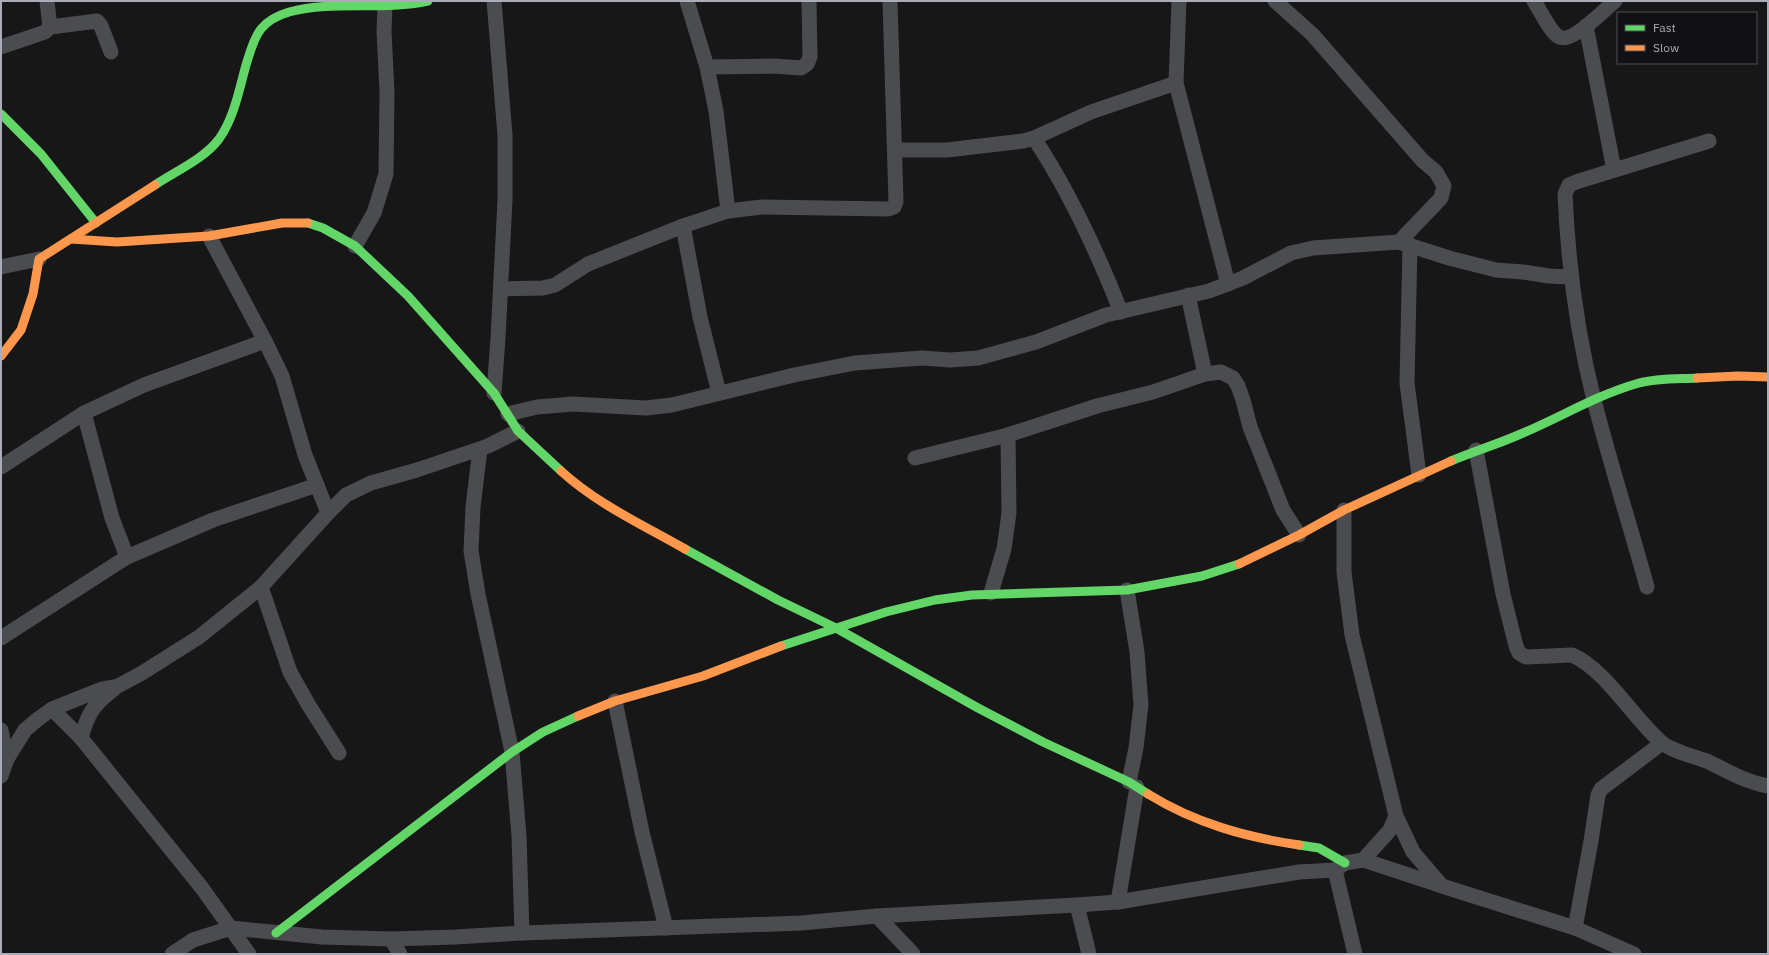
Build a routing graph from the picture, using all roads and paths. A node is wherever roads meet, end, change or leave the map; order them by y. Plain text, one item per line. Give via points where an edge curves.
1 (47, 1) edge
2 (428, 1) edge
3 (494, 1) edge
4 (687, 1) edge
5 (809, 1) edge
6 (890, 1) edge
7 (1179, 1) edge
8 (1275, 1) edge
9 (1534, 1) edge
10 (1615, 1) edge
11 (306, 4) edge
12 (385, 6) junction
13 (1586, 26) junction
14 (50, 27) junction
15 (1, 47) edge
16 (111, 52) dead end
17 (707, 67) junction
18 (1176, 83) junction
19 (1, 114) edge
20 (1034, 138) junction
21 (1709, 141) dead end
22 (896, 150) junction
23 (1614, 170) junction
24 (728, 211) junction
25 (96, 223) junction
26 (683, 226) junction
27 (209, 236) junction
28 (71, 239) junction
29 (1404, 243) junction
30 (355, 246) junction
31 (39, 259) junction
32 (1, 266) edge
33 (1570, 277) junction
34 (1228, 284) junction
35 (501, 289) junction
36 (1188, 295) junction
37 (1122, 312) junction
38 (265, 341) junction
39 (1, 356) edge
40 (1205, 374) junction
41 (1768, 377) edge
42 (494, 393) junction
43 (718, 393) junction
44 (1594, 399) junction
45 (84, 413) junction
46 (508, 414) junction
47 (518, 431) junction
48 (1008, 435) junction
49 (480, 449) junction
50 (1476, 450) junction
51 (915, 458) dead end
52 (1, 467) edge
53 (1419, 475) junction
54 (317, 485) junction
55 (1344, 510) junction
56 (328, 513) junction
57 (1299, 535) junction
58 (128, 558) junction
59 (1647, 587) dead end
60 (261, 588) junction
61 (1127, 590) junction
62 (991, 593) junction
63 (836, 628) junction
64 (1, 638) edge
65 (118, 686) junction
66 (615, 701) junction
67 (52, 709) junction
68 (1, 730) edge
69 (25, 730) junction
70 (81, 738) junction
71 (1662, 743) junction
72 (512, 752) junction
73 (339, 753) dead end
74 (7, 759) junction
75 (1, 776) edge
76 (1133, 785) junction
77 (1768, 786) edge
78 (1396, 816) junction
79 (1363, 860) junction
80 (1340, 866) junction
81 (1442, 886) junction
82 (1118, 902) junction
83 (1077, 905) junction
84 (877, 916) junction
85 (231, 928) junction
86 (666, 928) junction
87 (1575, 928) junction
88 (276, 933) junction
89 (522, 933) junction
90 (391, 939) junction
91 (172, 954) edge
92 (249, 954) edge
93 (400, 954) edge
94 (913, 954) edge
95 (1088, 954) edge
96 (1355, 954) edge
97 (1634, 954) edge

1 - 14 street
2 - 12 street
3 - 35 street via 505,135
4 - 17 street
5 - 17 street via 808,64 801,68
6 - 22 street
7 - 18 street
8 - 29 street via 1312,34 1422,160 1436,172 1444,186 1441,198
9 - 13 street via 1554,33 1560,38 1574,35
10 - 13 street
11 - 12 street
11 - 25 street via 284,13 261,28 220,138 205,153
12 - 30 street via 388,108 386,174 374,213
13 - 23 street
14 - 15 street via 45,32
14 - 16 street via 97,21
17 - 24 street via 717,118
18 - 20 street via 1091,112
18 - 34 street
19 - 25 street via 41,154
20 - 22 street via 1007,144 947,150
20 - 37 street via 1057,172 1080,217
21 - 23 street
22 - 24 street via 894,207 888,209 762,206
23 - 33 street via 1569,185 1564,194
24 - 26 street
25 - 28 street
26 - 35 street via 588,264 555,285 543,288
26 - 43 street via 700,317
27 - 28 street via 117,242
27 - 30 street via 282,223 306,222 323,228
27 - 38 street
28 - 31 street
29 - 33 street via 1496,270
29 - 34 street via 1313,248 1292,253
29 - 53 street via 1408,383
30 - 42 street via 408,296
31 - 32 street
31 - 39 street via 33,294 21,330
33 - 44 street
34 - 36 street
35 - 42 street
36 - 37 street
36 - 40 street
37 - 43 street via 1106,315 1023,346 978,358 922,358 855,363 794,374
38 - 45 street via 144,385
38 - 54 street via 282,376 305,455
40 - 48 street
40 - 57 street via 1222,372 1233,378 1238,386 1250,428 1283,510
41 - 44 street via 1667,379 1640,384
42 - 46 street
43 - 46 street via 672,405 646,408 573,404 537,407
44 - 50 street via 1516,436
44 - 59 street
45 - 52 street
45 - 58 street via 112,518
46 - 47 street
47 - 49 street
47 - 63 street via 572,481 598,499 706,561
48 - 51 street
48 - 62 street via 1009,513 1004,550
49 - 56 street via 371,483 346,495
49 - 72 street via 471,551
50 - 53 street
50 - 71 street via 1503,594 1520,653 1526,657 1572,655 1579,658
53 - 55 street
54 - 56 street
54 - 58 street via 213,520
55 - 57 street
55 - 78 street via 1344,572 1352,635
56 - 60 street
57 - 61 street via 1247,561 1202,576
58 - 64 street
60 - 65 street via 199,637
60 - 73 street via 290,672
61 - 62 street
61 - 76 street via 1137,652 1141,706
62 - 63 street via 935,600
63 - 66 street via 791,642 703,676
63 - 76 street via 978,708
65 - 67 street via 102,689
65 - 70 street via 98,701 86,718
66 - 72 street via 543,732
66 - 86 street via 642,832
67 - 69 street
67 - 70 street
68 - 69 street
68 - 74 street
69 - 74 street
70 - 85 street via 202,888
71 - 77 street via 1752,783
71 - 87 street via 1601,789 1598,794
72 - 88 street
72 - 89 street via 519,836
74 - 75 street
76 - 80 street via 1170,807 1216,827 1261,839 1319,848
76 - 82 street
78 - 79 street via 1390,830
78 - 81 street via 1414,852
79 - 80 street
79 - 81 street
80 - 82 street
80 - 96 street
81 - 87 street
82 - 83 street
83 - 84 street
83 - 95 street
84 - 86 street via 801,923
84 - 94 street
85 - 88 street
85 - 91 street via 193,940
85 - 92 street
86 - 89 street
87 - 97 street
88 - 90 street
89 - 90 street
90 - 93 street

